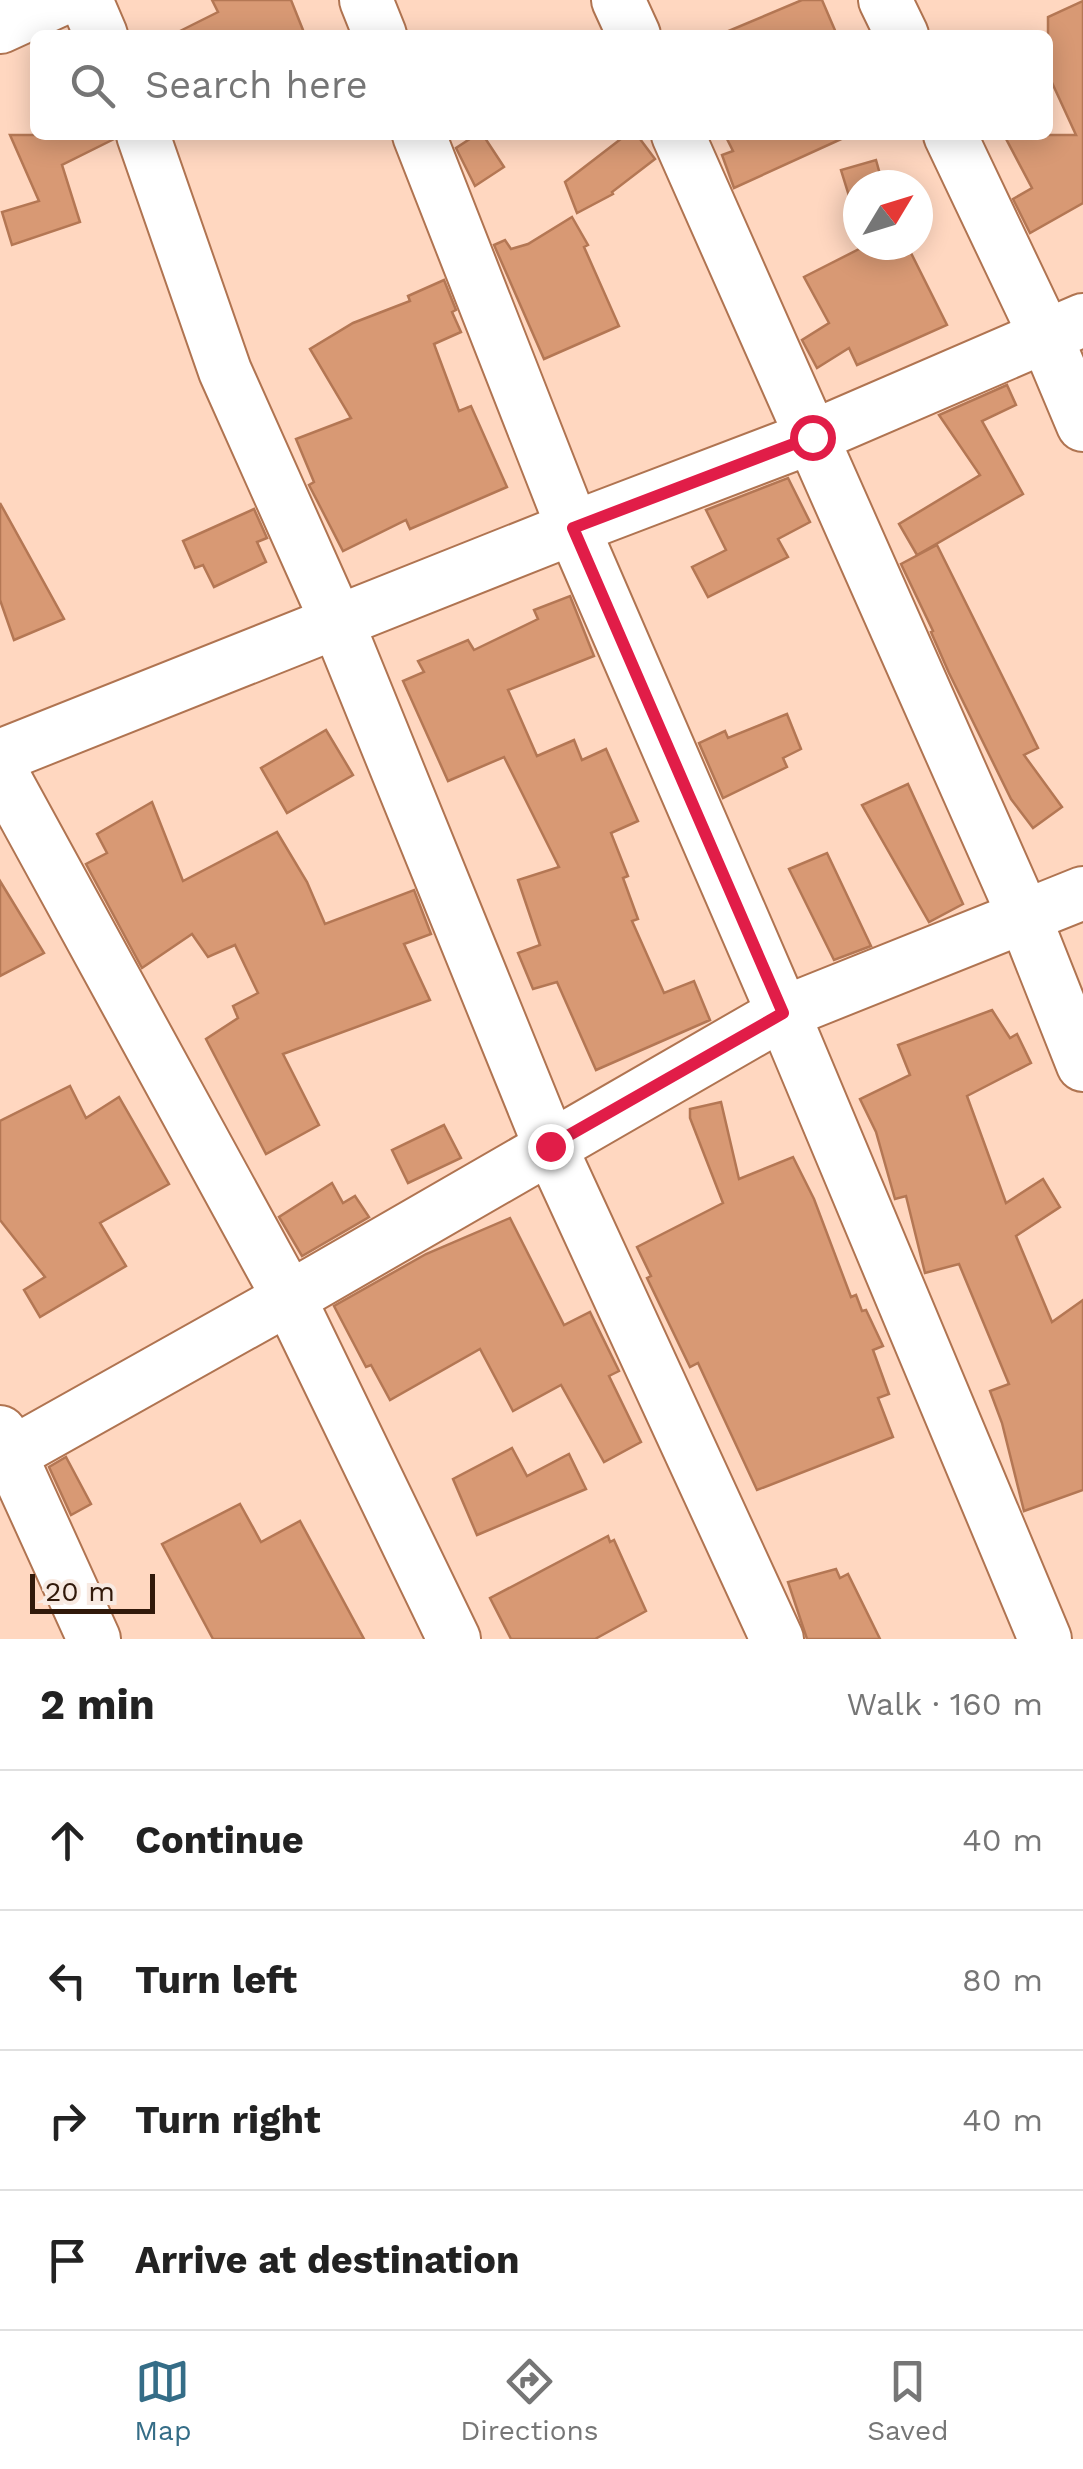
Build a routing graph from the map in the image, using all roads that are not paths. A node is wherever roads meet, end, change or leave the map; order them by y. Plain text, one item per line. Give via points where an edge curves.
1 (59, 0) edge
2 (86, 0) edge
3 (366, 0) edge
4 (618, 0) edge
5 (885, 0) edge
6 (0, 28) edge
7 (98, 30) edge
8 (378, 30) edge
9 (632, 30) edge
10 (900, 30) edge
11 (145, 140) edge
12 (421, 140) edge
13 (680, 140) edge
14 (953, 140) edge
15 (1064, 328) edge
16 (1083, 425) edge
17 (812, 437) junction
18 (573, 528) junction
19 (338, 624) junction
20 (0, 756) edge
21 (0, 770) edge
22 (1083, 893) edge
23 (1024, 916) junction
24 (783, 1013) junction
25 (1083, 1066) edge
26 (550, 1146) junction
27 (289, 1298) junction
28 (4, 1449) edge
29 (94, 1639) edge
30 (454, 1639) edge
31 (776, 1639) edge
32 (1045, 1639) edge

1 - 6 street
2 - 7 street
3 - 8 street
4 - 9 street
5 - 10 street
11 - 19 street via 225,371
12 - 18 street
13 - 17 street
14 - 15 street
15 - 16 street
15 - 17 street
17 - 18 street
17 - 23 street
18 - 19 street
18 - 24 street
19 - 20 street
19 - 26 street
21 - 27 street
22 - 23 street
23 - 24 street
23 - 25 street
24 - 26 street
24 - 32 street
26 - 27 street
26 - 31 street
27 - 28 street
27 - 30 street
28 - 29 street

